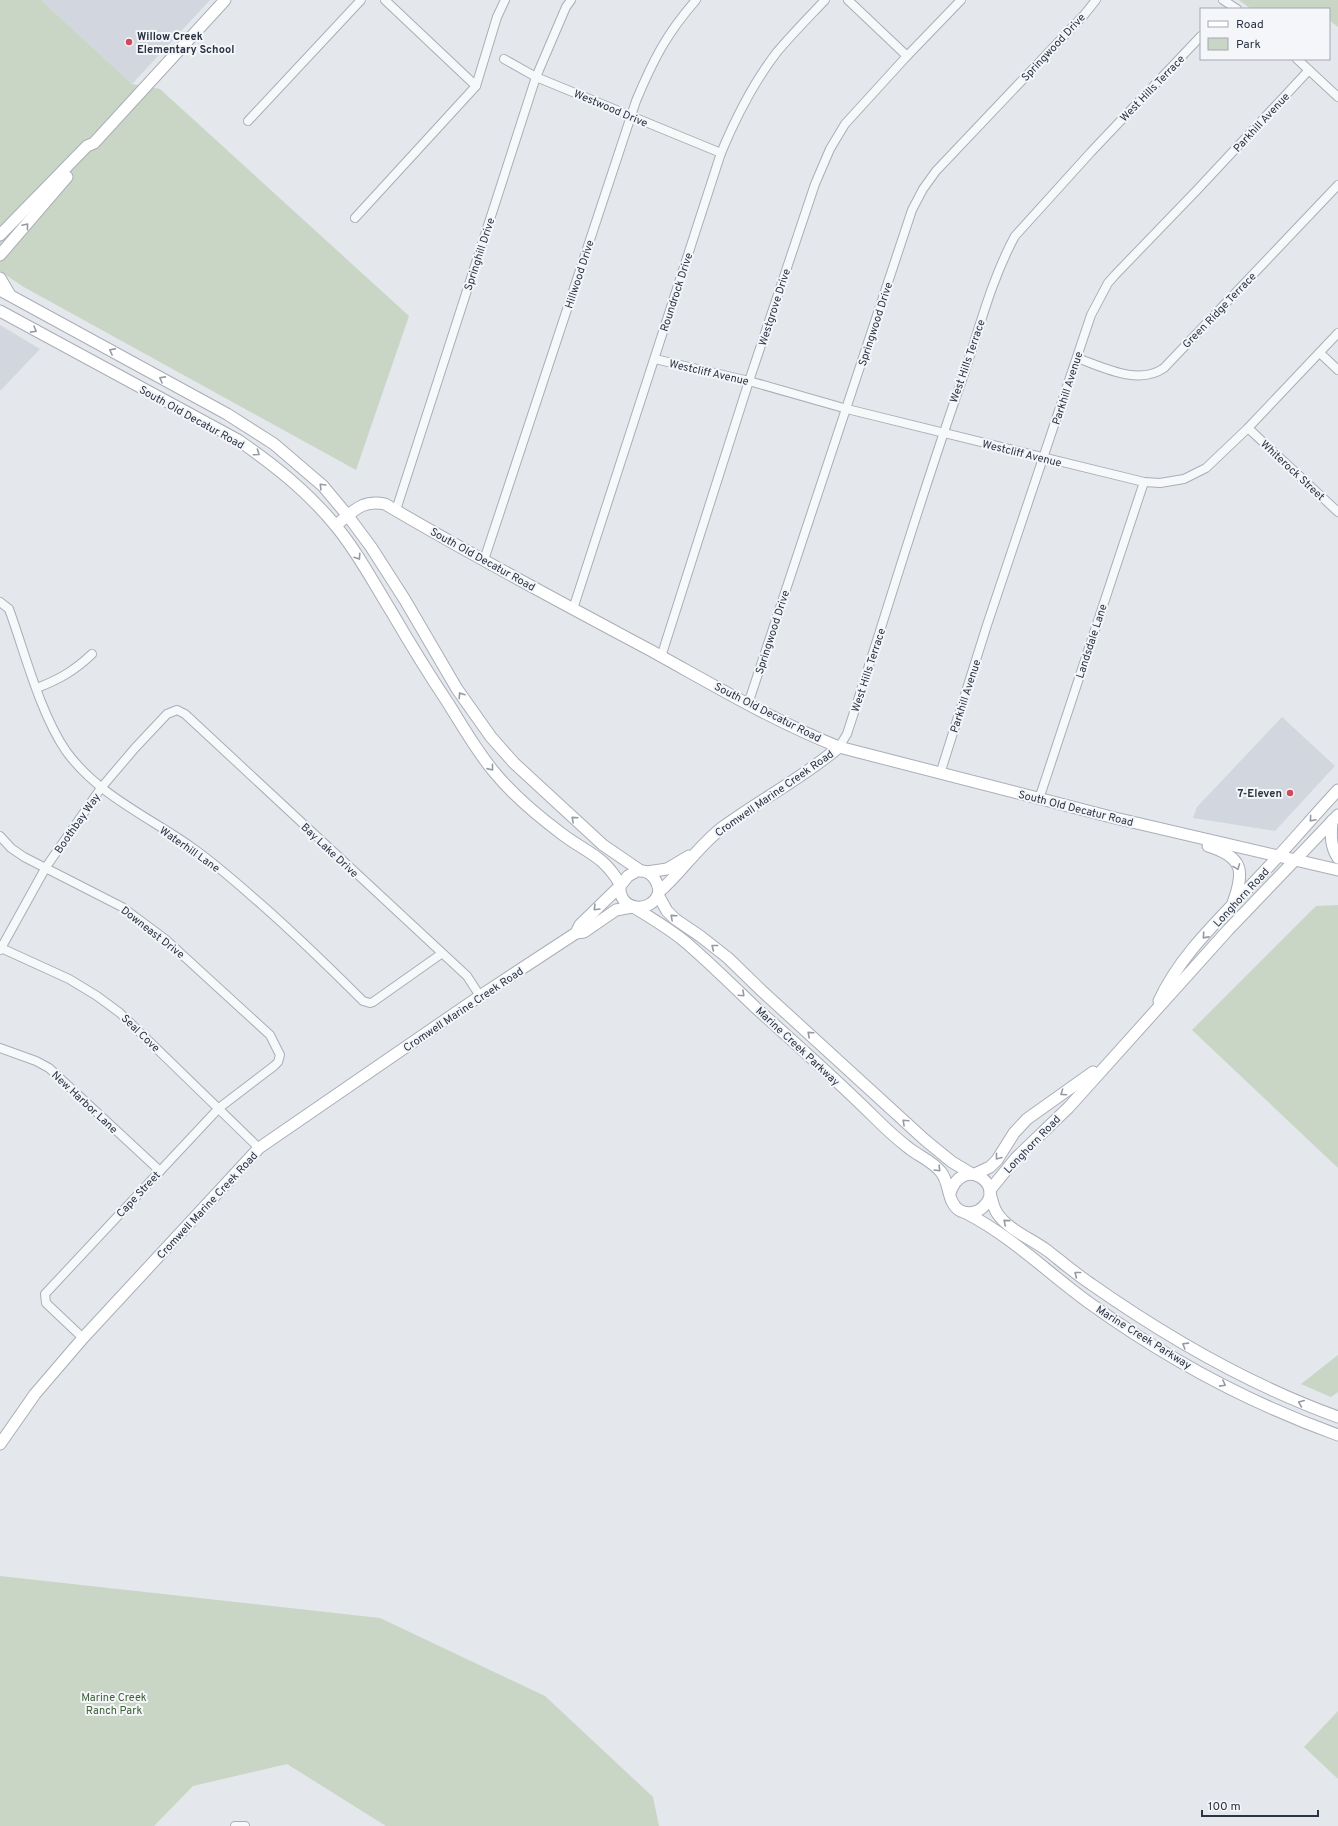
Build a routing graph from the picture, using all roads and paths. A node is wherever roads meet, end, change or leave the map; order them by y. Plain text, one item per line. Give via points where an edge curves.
1 (225, 0) edge
2 (361, 0) edge
3 (385, 0) edge
4 (505, 0) edge
5 (571, 0) edge
6 (696, 0) edge
7 (825, 0) edge
8 (848, 0) edge
9 (962, 0) edge
10 (1096, 0) edge
11 (1200, 37) edge
12 (907, 56) junction
13 (504, 59) dead end
14 (1298, 60) edge
15 (1309, 70) junction
16 (536, 77) junction
17 (476, 86) junction
18 (1338, 97) edge
19 (631, 117) junction
20 (248, 121) dead end
21 (94, 143) junction
22 (720, 153) junction
23 (1338, 185) edge
24 (355, 218) dead end
25 (0, 235) edge
26 (2, 253) edge
27 (0, 262) edge
28 (0, 278) edge
29 (0, 290) edge
30 (11, 297) junction
31 (0, 311) edge
32 (1338, 333) edge
33 (1320, 353) junction
34 (1077, 358) junction
35 (655, 359) junction
36 (146, 370) junction
37 (1338, 370) edge
38 (749, 381) junction
39 (137, 387) junction
40 (847, 409) junction
41 (1248, 428) junction
42 (943, 433) junction
43 (1044, 458) junction
44 (1144, 482) junction
45 (396, 510) junction
46 (1338, 512) edge
47 (348, 516) junction
48 (336, 525) junction
49 (484, 560) junction
50 (0, 602) edge
51 (573, 609) junction
52 (92, 654) dead end
53 (661, 656) junction
54 (37, 688) junction
55 (748, 704) junction
56 (174, 710) joint
57 (483, 727) junction
58 (469, 736) junction
59 (839, 747) junction
60 (940, 774) junction
61 (101, 788) junction
62 (1338, 790) edge
63 (1039, 799) junction
64 (1335, 818) edge
65 (1141, 824) junction
66 (0, 836) edge
67 (692, 856) junction
68 (1279, 856) junction
69 (1338, 858) edge
70 (1295, 860) junction
71 (46, 867) junction
72 (1338, 870) edge
73 (644, 872) junction
74 (620, 885) junction
75 (659, 894) junction
76 (634, 907) junction
77 (1231, 907) junction
78 (576, 933) junction
79 (1, 949) edge
80 (441, 954) junction
81 (480, 996) junction
82 (1154, 1012) junction
83 (0, 1048) edge
84 (279, 1058) joint
85 (1107, 1063) junction
86 (219, 1108) junction
87 (259, 1148) junction
88 (160, 1171) junction
89 (974, 1174) junction
90 (990, 1192) junction
91 (950, 1193) junction
92 (966, 1212) junction
93 (83, 1338) junction
94 (1338, 1417) edge
95 (1338, 1435) edge
96 (1, 1440) edge

1 - 21 main road
2 - 20 street
3 - 17 street
4 - 17 street via 497,17
5 - 16 street, Springhill Drive
6 - 19 street, Hillwood Drive via 662,44 646,76
7 - 22 street, Roundrock Drive via 777,52 753,86
8 - 12 street
9 - 12 street, Westgrove Drive
10 - 40 street, Springwood Drive via 936,171 923,189 912,210
11 - 42 street, West Hills Terrace via 1016,236 995,280
12 - 38 street, Westgrove Drive via 845,124 830,149 815,184
13 - 16 street, Westwood Drive
14 - 15 street
15 - 18 street
15 - 34 street, Parkhill Avenue via 1108,283 1091,315
16 - 19 street, Westwood Drive
16 - 45 street, Springhill Drive
17 - 24 street
19 - 22 street, Westwood Drive
19 - 49 street, Hillwood Drive
21 - 25 main road via 87,146
26 -> 21 main road via 92,150
22 - 35 street, Roundrock Drive
23 - 34 street, Green Ridge Terrace via 1164,368 1155,374 1124,374
26 - 27 main road
28 - 30 main road
29 - 30 main road, South Old Decatur Road
36 -> 30 main road, South Old Decatur Road
31 -> 39 main road, South Old Decatur Road
32 - 33 street, Westcliff Avenue
33 - 37 street
33 - 41 street, Westcliff Avenue
34 - 43 street, Parkhill Avenue
35 - 38 street, Westcliff Avenue
35 - 51 street, Roundrock Drive
36 - 39 main road
47 -> 36 main road, South Old Decatur Road via 323,486 274,444 227,414
38 - 40 street, Westcliff Avenue
38 - 53 street, Westgrove Drive
39 -> 48 main road, South Old Decatur Road via 238,440 296,484
40 - 42 street, Westcliff Avenue
40 - 55 street, Springwood Drive
41 - 44 street, Westcliff Avenue via 1206,468 1184,479 1171,482
41 - 46 street, Whiterock Street
42 - 43 street, Westcliff Avenue
42 - 59 street, West Hills Terrace via 849,726
43 - 44 street, Westcliff Avenue
43 - 60 street, Parkhill Avenue
44 - 63 street, Landsdale Lane
45 - 47 main road, South Old Decatur Road via 385,504 370,502
45 - 49 main road, South Old Decatur Road
47 - 48 main road
57 -> 47 main road, South Old Decatur Road via 457,689 405,600
48 -> 58 main road, South Old Decatur Road via 359,557
49 - 51 main road, South Old Decatur Road
50 - 54 street, Waterhill Lane via 9,608
51 - 53 main road, South Old Decatur Road
52 - 54 street via 78,668
53 - 55 main road, South Old Decatur Road
54 - 61 street, Waterhill Lane via 47,717 66,751
55 - 59 main road, South Old Decatur Road via 806,734
56 - 61 street, Boothbay Way via 167,714 135,748
56 - 80 street, Bay Lake Drive via 185,714
57 - 58 main road
73 -> 57 main road, South Old Decatur Road via 603,845 554,801 514,763
58 -> 74 main road, South Old Decatur Road via 496,775 526,805 563,835 601,859 611,869
59 - 60 main road, South Old Decatur Road
59 - 67 main road, Cromwell Marine Creek Road via 821,763 722,828
60 - 63 main road, South Old Decatur Road
61 - 71 street, Boothbay Way
61 - 80 street, Waterhill Lane via 131,810 190,846 229,876 366,1003 373,1002
62 -> 68 main road, Longhorn Road
63 - 65 main road, South Old Decatur Road
64 - 69 main road via 1331,835 1333,851
64 - 70 main road, Longhorn Road
65 - 68 main road, South Old Decatur Road
65 -> 77 main road via 1222,850 1229,855 1239,868 1240,880
66 - 71 street, Downeast Drive via 11,848
67 - 73 main road, Cromwell Marine Creek Road via 686,857 667,870
67 - 75 main road, Cromwell Marine Creek Road
68 - 70 main road, South Old Decatur Road
68 - 77 main road, Longhorn Road
70 - 72 main road, South Old Decatur Road
70 - 82 main road, Longhorn Road
71 - 79 street, Boothbay Way
71 - 84 street, Downeast Drive via 122,907 165,939 270,1035
73 - 74 main road via 628,876
73 - 75 main road via 657,882
74 - 76 main road via 622,898
74 -> 78 main road, Cromwell Marine Creek Road via 580,925
75 - 76 main road via 650,904
89 -> 75 main road, Marine Creek Parkway via 952,1162 925,1140 728,958 667,912
76 - 78 main road, Cromwell Marine Creek Road via 616,910 584,932
76 -> 91 main road, Marine Creek Parkway via 683,940 890,1133 929,1160 942,1173
77 -> 82 main road, Longhorn Road via 1190,952 1165,987
78 - 81 main road, Cromwell Marine Creek Road
79 - 86 street, Seal Cove via 69,979 97,996 120,1014
80 - 81 street, Bay Lake Drive via 467,976
81 - 87 main road, Cromwell Marine Creek Road
82 - 85 main road, Longhorn Road
83 - 88 street, New Harbor Lane via 49,1068
84 - 86 street, Cape Street via 274,1066
85 -> 89 main road, Longhorn Road via 1027,1119 1014,1133 997,1160
85 - 90 main road, Longhorn Road via 1068,1107 1016,1158
86 - 87 street, Seal Cove
86 - 88 street, Cape Street
87 - 93 main road, Cromwell Marine Creek Road
88 - 93 street, Cape Street via 45,1294 46,1303
89 - 90 main road via 984,1179
89 - 91 main road via 958,1179
90 - 92 main road via 983,1208 976,1212
94 -> 90 main road, Marine Creek Parkway via 1304,1404 1195,1352 1127,1309 1003,1220 994,1208
91 - 92 main road via 954,1205
92 -> 95 main road, Marine Creek Parkway via 991,1226 1089,1302 1155,1347 1248,1397
93 - 96 main road, Cromwell Marine Creek Road via 35,1394

